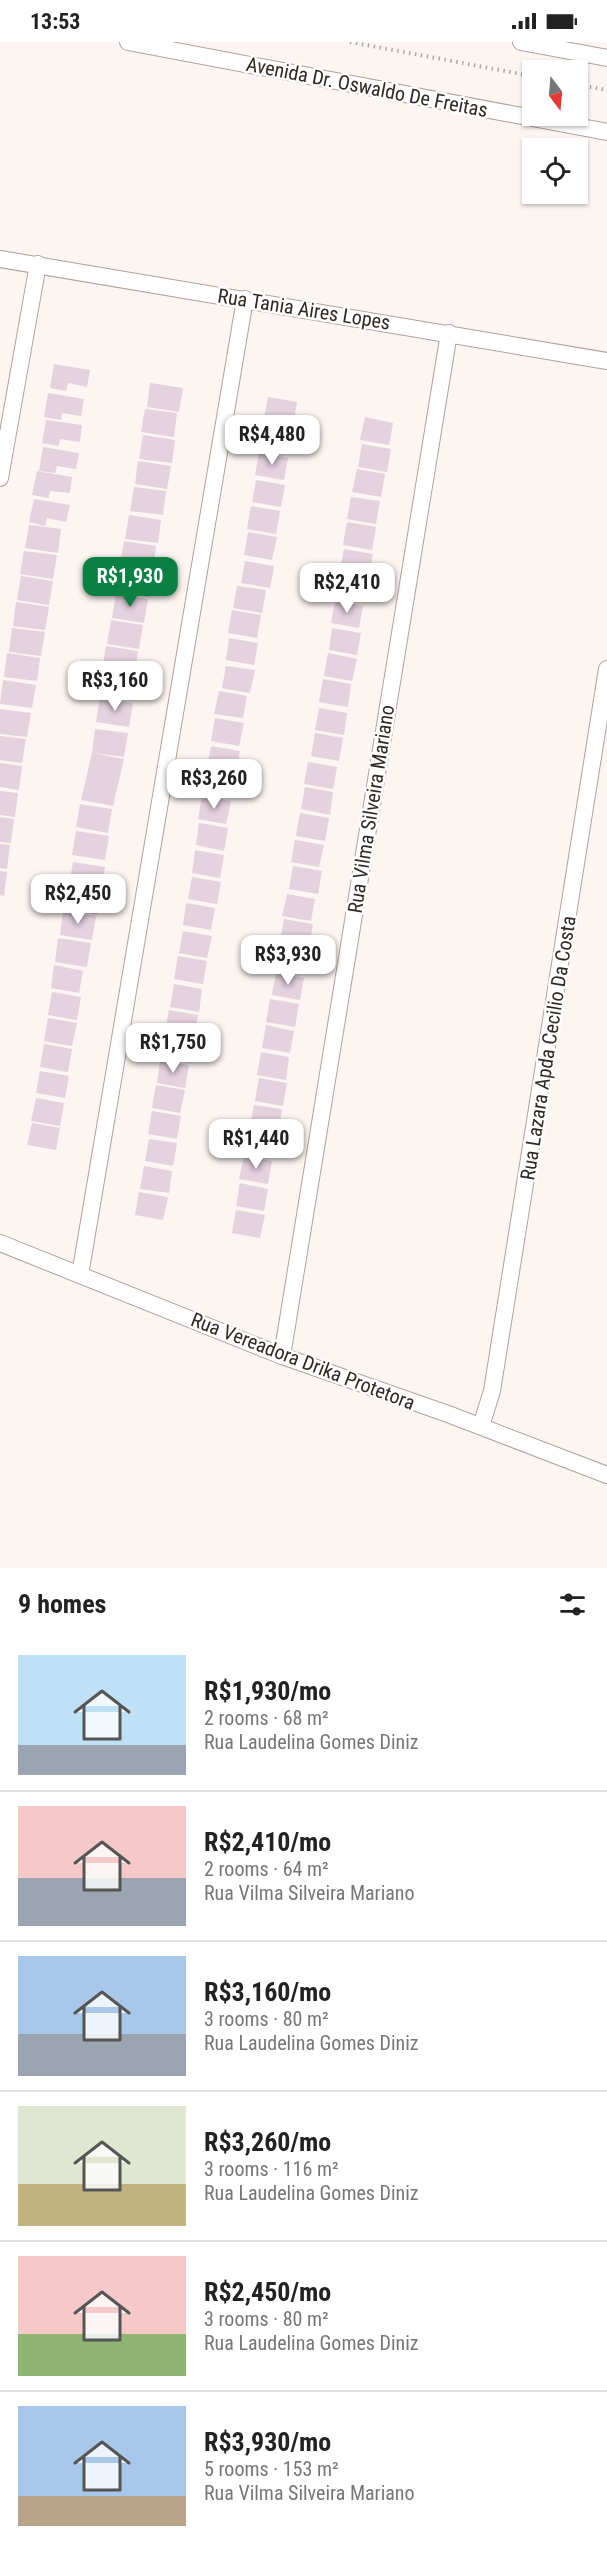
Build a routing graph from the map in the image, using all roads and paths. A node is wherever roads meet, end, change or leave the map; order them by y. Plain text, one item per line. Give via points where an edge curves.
1 (128, 42) edge
2 (350, 42) edge
3 (521, 42) edge
4 (607, 58) edge
5 (522, 74) edge
6 (588, 87) edge
7 (607, 90) edge
8 (607, 132) edge
9 (0, 259) edge
10 (38, 264) junction
11 (245, 299) junction
12 (449, 333) junction
13 (607, 361) edge
14 (0, 478) edge
15 (607, 669) edge
16 (0, 1243) edge
17 (80, 1275) junction
18 (282, 1356) junction
19 (481, 1426) junction
20 (607, 1475) edge

1 - 8 street, Avenida Dr. Oswaldo De Freitas
2 - 5 path
3 - 4 street
6 - 7 path
9 - 10 street, Rua Tania Aires Lopes
10 - 11 street, Rua Tania Aires Lopes
10 - 14 street
11 - 12 street, Rua Tania Aires Lopes
11 - 17 street
12 - 13 street, Rua Tania Aires Lopes
12 - 18 street, Rua Vilma Silveira Mariano
15 - 19 street, Rua Lazara Apda Cecilio Da Costa via 528,1175 492,1391
16 - 17 street, Rua Vereadora Drika Protetora
17 - 18 street, Rua Vereadora Drika Protetora
18 - 19 street, Rua Vereadora Drika Protetora
19 - 20 street, Rua Vereadora Drika Protetora

